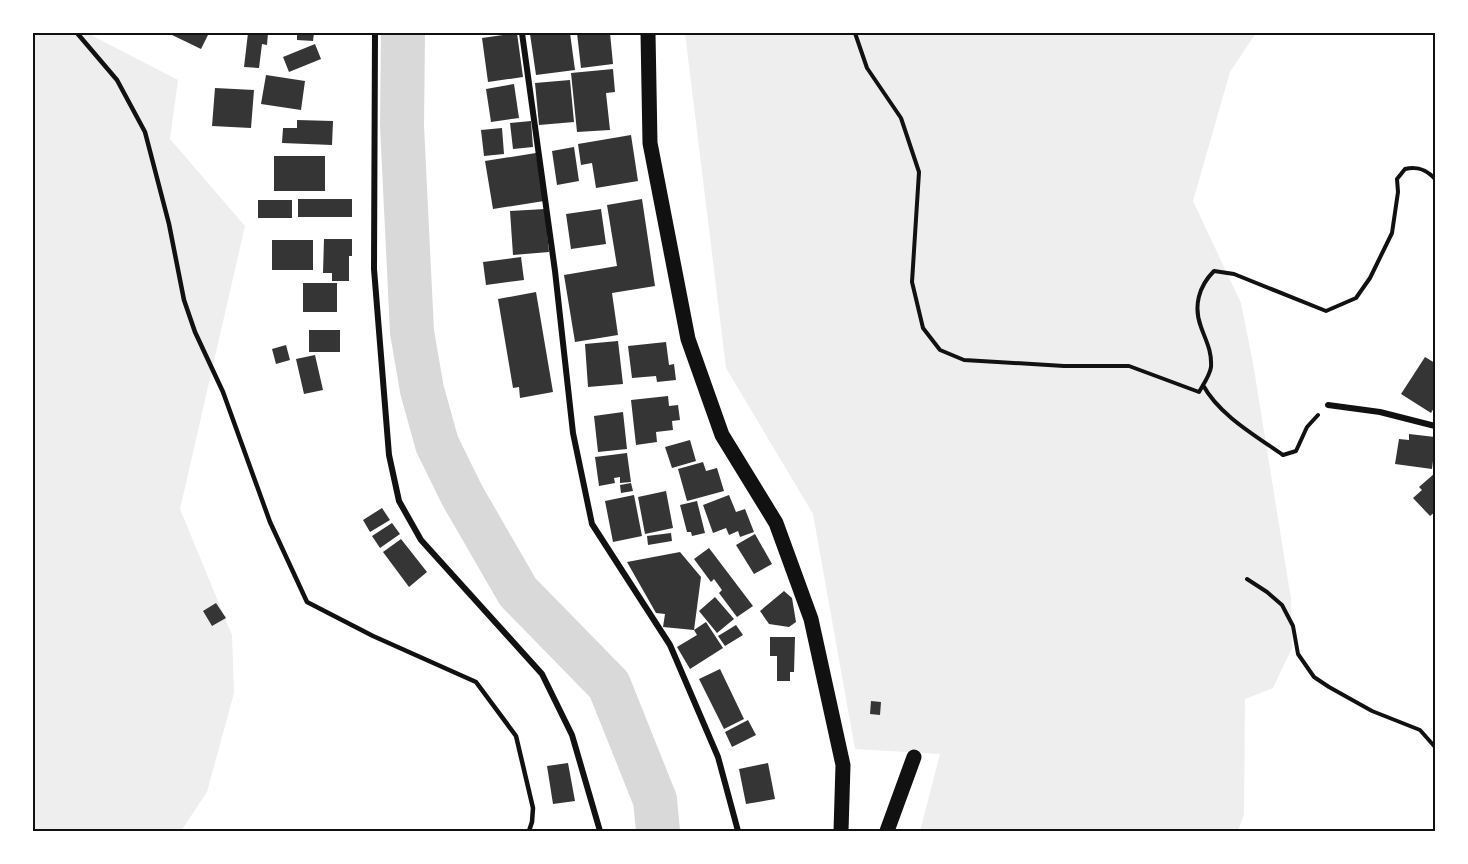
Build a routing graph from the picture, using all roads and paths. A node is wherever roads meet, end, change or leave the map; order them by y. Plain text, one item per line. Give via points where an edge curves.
1 (77, 33) edge
2 (375, 33) edge
3 (522, 33) edge
4 (648, 33) edge
5 (855, 33) edge
6 (1435, 179) edge
7 (1203, 384) junction
8 (1328, 405) joint
9 (1435, 426) edge
10 (1247, 579) dead end
11 (1435, 747) edge
12 (914, 757) dead end
13 (529, 831) edge
14 (600, 831) edge
15 (738, 831) edge
16 (841, 831) edge
17 (887, 831) edge

1 - 13 lane via 117,80 145,132 195,332 224,392 270,522 307,602 476,682 516,736 533,808
2 - 14 street via 374,269 389,455 399,501 421,540 543,674 572,735
3 - 15 street via 573,433 592,524 670,645 718,757
4 - 16 main road via 650,142 688,339 722,435 776,523 811,619 843,765
5 - 7 path via 867,68 901,118 919,172 912,282 923,328 940,350 964,360 1129,366 1199,392
6 - 7 path via 1415,167 1405,169 1397,179 1392,233 1356,298 1326,310 1233,274 1214,271 1204,280 1198,295 1200,325 1210,345 1211,369
7 - 8 path via 1210,398 1283,455 1296,451 1307,427
8 - 9 street via 1380,412
10 - 11 path via 1282,604 1293,626 1298,654 1314,677 1372,711 1420,730
12 - 17 main road

